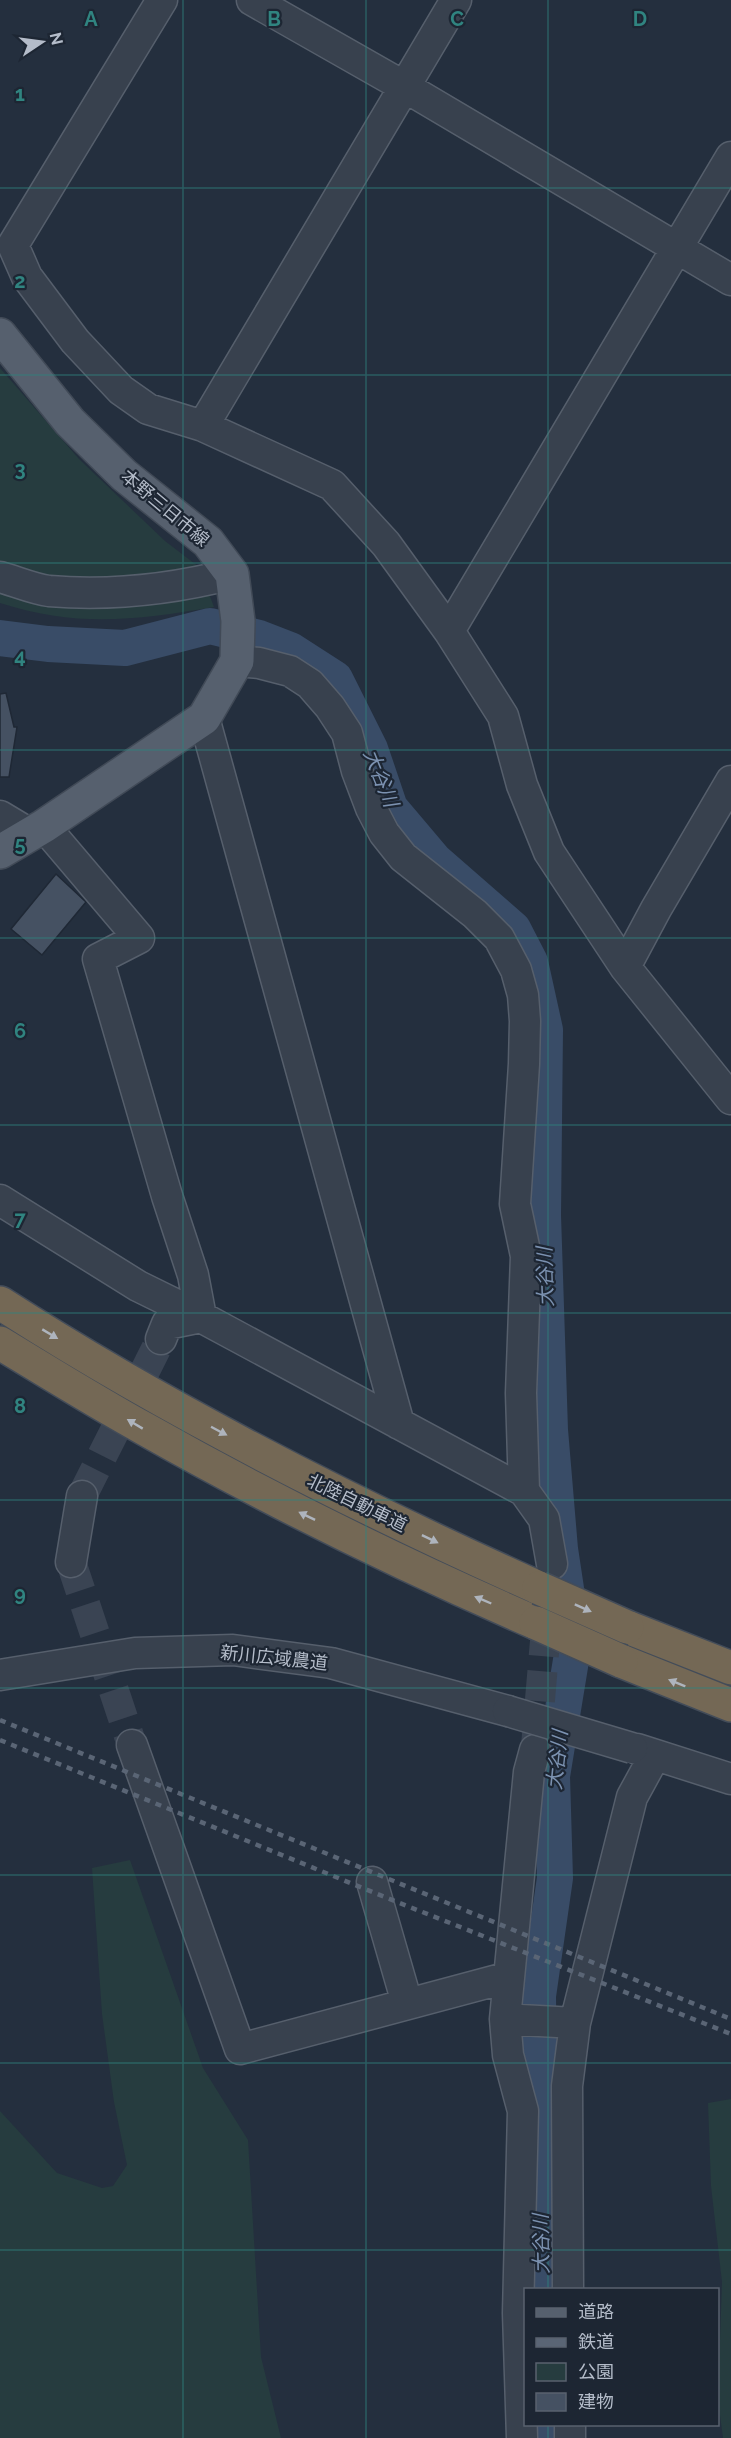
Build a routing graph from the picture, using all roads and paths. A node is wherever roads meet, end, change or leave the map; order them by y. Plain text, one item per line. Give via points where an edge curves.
1 (162, 0) edge
2 (252, 0) edge
3 (456, 0) edge
4 (405, 87) junction
5 (731, 157) edge
6 (677, 248) junction
7 (731, 280) edge
8 (0, 335) edge
9 (203, 426) junction
10 (232, 574) junction
11 (0, 577) edge
12 (449, 631) junction
13 (237, 661) junction
14 (204, 718) junction
15 (731, 780) edge
16 (0, 816) edge
17 (37, 830) junction
18 (0, 852) edge
19 (625, 967) junction
20 (731, 1099) edge
21 (0, 1200) edge
22 (0, 1304) edge
23 (201, 1317) junction
24 (161, 1340) tunnel mouth
25 (0, 1343) edge
26 (399, 1424) junction
27 (524, 1491) junction
28 (82, 1496) tunnel mouth
29 (71, 1562) tunnel mouth
30 (545, 1576) junction
31 (731, 1668) edge
32 (0, 1675) edge
33 (731, 1705) edge
34 (132, 1746) tunnel mouth
35 (536, 1750) tunnel mouth
36 (643, 1751) junction
37 (731, 1779) edge
38 (372, 1882) dead end
39 (509, 1977) junction
40 (407, 2003) junction
41 (505, 2019) junction
42 (574, 2023) junction
43 (568, 2288) edge
44 (522, 2438) edge

1 - 9 street via 13,245 27,277 75,342 121,390 148,409
2 - 4 street
3 - 4 street
4 - 6 street
4 - 9 street
5 - 6 street
6 - 7 street
6 - 12 street
8 - 10 main road, 本野三日市線 via 70,422 124,475 208,542
9 - 12 street via 332,485 386,544
10 - 11 street via 195,584 126,591 47,591
10 - 13 main road, 本野三日市線 via 238,621
12 - 19 street via 503,716 522,785 549,852
13 - 14 main road, 本野三日市線
13 - 27 street via 290,671 310,684 347,733 357,771 384,833 403,857 499,938 516,970 525,1022 515,1204 526,1256 521,1393
14 - 17 main road, 本野三日市線
14 - 26 street
15 - 19 street
16 - 17 street
17 - 18 main road, 本野三日市線
17 - 23 street via 139,938 98,959 166,1196 193,1275
19 - 20 street
21 - 23 street via 138,1286
22 -> 30 highway, 北陸自動車道 via 159,1399 310,1480 451,1549
23 - 24 street via 167,1324
23 - 26 street
33 -> 25 highway, 北陸自動車道, bridge via 448,1585 298,1511 144,1429
26 - 27 street
27 - 30 street via 544,1519
28 - 29 street
30 -> 31 highway, 北陸自動車道, bridge via 627,1627
32 - 36 street, 新川広域農道, bridge via 135,1653 233,1650 331,1663
34 - 40 street via 240,2049
35 - 39 street via 529,1772
36 - 37 street
36 - 42 street
38 - 40 street
39 - 40 street
39 - 41 street
41 - 42 street
41 - 44 street via 508,2055 523,2111 518,2313
42 - 43 street via 567,2086

